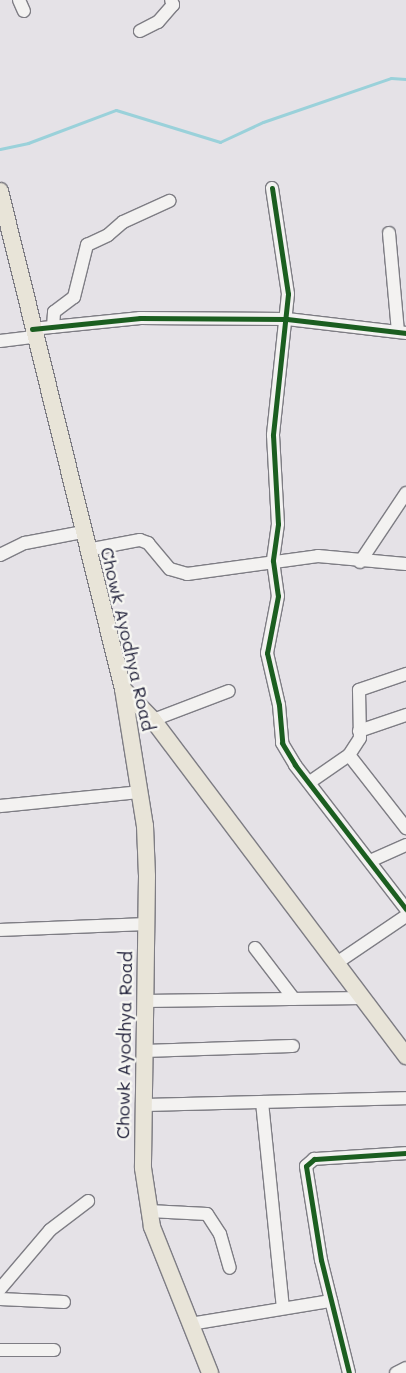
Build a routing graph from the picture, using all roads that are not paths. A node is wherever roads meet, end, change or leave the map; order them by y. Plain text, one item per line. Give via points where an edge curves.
1 (171, 0) edge
2 (140, 30) dead end
3 (272, 188) dead end
4 (0, 191) edge
5 (170, 201) dead end
6 (4, 228) edge
7 (388, 233) dead end
8 (287, 319) junction
9 (54, 327) junction
10 (402, 332) edge
11 (33, 333) junction
12 (0, 341) edge
13 (406, 493) edge
14 (82, 532) junction
15 (87, 550) junction
16 (0, 555) edge
17 (274, 560) junction
18 (360, 562) junction
19 (406, 564) edge
20 (406, 674) edge
21 (123, 689) junction
22 (229, 691) dead end
23 (406, 715) edge
24 (153, 720) junction
25 (359, 731) junction
26 (349, 755) junction
27 (310, 782) junction
28 (140, 792) junction
29 (0, 806) edge
30 (406, 828) edge
31 (406, 845) edge
32 (370, 861) junction
33 (406, 909) edge
34 (406, 916) edge
35 (147, 924) junction
36 (0, 930) edge
37 (255, 948) dead end
38 (338, 962) junction
39 (363, 998) junction
40 (294, 999) junction
41 (144, 1001) junction
42 (293, 1046) dead end
43 (143, 1050) junction
44 (406, 1056) edge
45 (406, 1098) edge
46 (262, 1102) junction
47 (142, 1105) junction
48 (406, 1153) edge
49 (88, 1201) dead end
50 (149, 1211) junction
51 (230, 1268) dead end
52 (0, 1288) edge
53 (0, 1299) edge
54 (330, 1301) junction
55 (64, 1302) dead end
56 (283, 1307) junction
57 (193, 1331) junction
58 (0, 1350) edge
59 (54, 1350) dead end
60 (406, 1368) edge
61 (210, 1373) edge
62 (349, 1373) edge
63 (396, 1373) edge

1 - 2 street via 173,5 158,22
3 - 8 street via 282,241 288,294
4 - 6 main road, Chowk Ayodhya Road
5 - 9 street via 123,222 108,236 87,245 74,297 54,312
6 - 11 main road, Chowk Ayodhya Road
7 - 10 street
8 - 9 street via 140,318
8 - 10 street
8 - 17 street via 273,435 278,524
9 - 11 street
11 - 12 street
11 - 14 main road, Chowk Ayodhya Road
13 - 18 street
14 - 15 main road, Chowk Ayodhya Road
14 - 16 street via 25,543
15 - 17 street via 140,540 178,573
15 - 21 main road, Chowk Ayodhya Road
17 - 18 street via 318,556
17 - 27 street via 278,596 268,639 269,667 284,748
18 - 19 street
20 - 25 street via 359,690
21 - 24 main road
21 - 28 main road, Chowk Ayodhya Road
22 - 24 street
23 - 25 street
24 - 38 main road
25 - 26 street via 360,738
26 - 27 street
26 - 30 street
27 - 32 street
28 - 29 street
28 - 35 main road, Chowk Ayodhya Road via 147,876
31 - 32 street
32 - 33 street
34 - 38 street
35 - 36 street
35 - 41 main road, Chowk Ayodhya Road
37 - 40 street
38 - 39 main road
39 - 40 street
39 - 44 main road
40 - 41 street
41 - 43 main road, Chowk Ayodhya Road
42 - 43 street
43 - 47 main road, Chowk Ayodhya Road
45 - 46 street
46 - 47 street
46 - 56 street
47 - 50 main road, Chowk Ayodhya Road
48 - 54 street via 308,1161
49 - 52 street via 50,1230
50 - 51 street via 207,1214 220,1234
50 - 57 main road, Chowk Ayodhya Road via 161,1254
53 - 55 street
54 - 56 street
54 - 62 street
56 - 57 street
57 - 61 main road, Chowk Ayodhya Road
58 - 59 street
60 - 63 street

